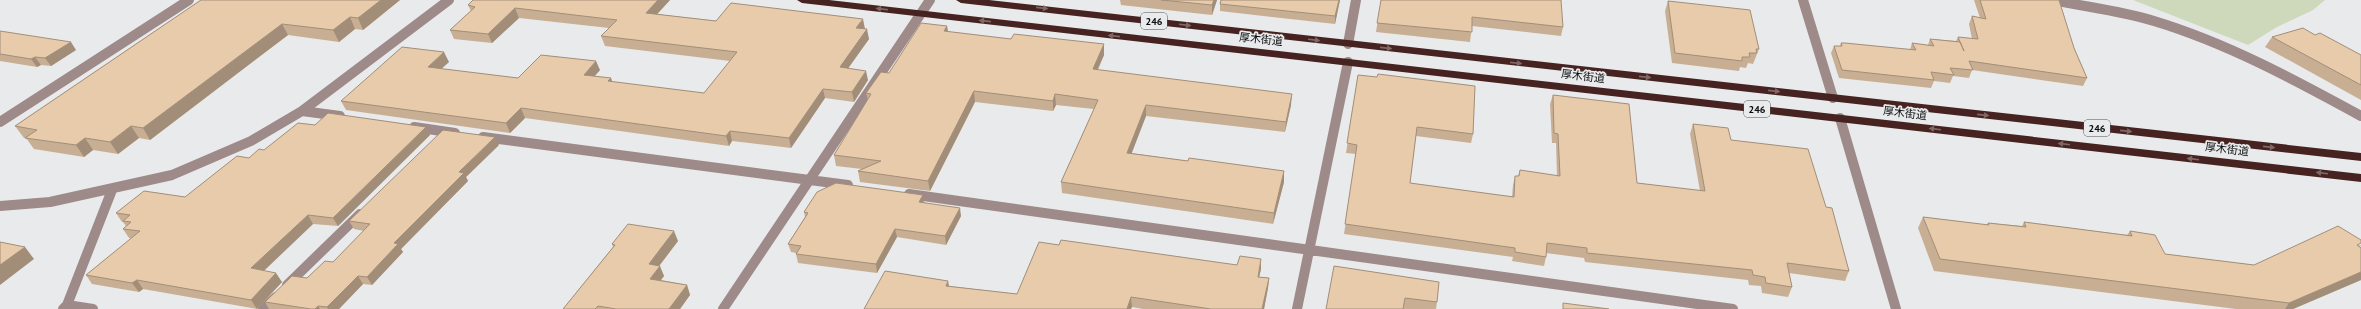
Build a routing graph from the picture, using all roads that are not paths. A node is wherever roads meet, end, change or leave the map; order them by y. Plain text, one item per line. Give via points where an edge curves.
1 (189, 0) edge
2 (449, 0) edge
3 (802, 0) edge
4 (930, 0) edge
5 (961, 0) edge
6 (1356, 0) edge
7 (1803, 0) edge
8 (2053, 0) edge
9 (920, 14) junction
10 (1348, 44) junction
11 (1348, 62) junction
12 (1833, 98) junction
13 (302, 111) junction
14 (2361, 116) edge
15 (352, 118) edge
16 (1840, 118) junction
17 (0, 122) edge
18 (406, 126) edge
19 (444, 131) junction
20 (433, 142) edge
21 (2361, 157) edge
22 (2361, 178) edge
23 (809, 180) junction
24 (856, 187) edge
25 (112, 190) junction
26 (895, 192) edge
27 (371, 204) edge
28 (0, 206) edge
29 (1309, 250) junction
30 (65, 307) edge
31 (93, 309) edge
32 (263, 309) edge
33 (723, 309) edge
34 (1297, 309) edge
35 (1733, 309) edge
36 (1896, 309) edge

1 - 17 street
2 - 13 street
9 -> 3 highway, 厚木街道 / 246
4 - 9 street
5 -> 10 highway, 厚木街道 / 246
6 - 10 street
7 - 12 street
8 - 14 street via 2154,21 2237,54 2302,84
11 -> 9 highway, 厚木街道 / 246
9 - 23 street
10 -> 12 highway, 厚木街道 / 246
11 - 16 highway, 厚木街道 / 246
11 - 29 street
12 -> 21 highway, 厚木街道 / 246
13 - 15 street
13 - 25 street via 251,141 172,175
22 -> 16 highway, 厚木街道 / 246
16 - 36 street
18 - 19 street
19 - 20 street
19 - 23 street
23 - 24 street
23 - 33 street
25 - 28 street via 50,202
25 - 30 street
26 - 29 street
27 - 32 street
29 - 34 street
29 - 35 street
30 - 31 street

